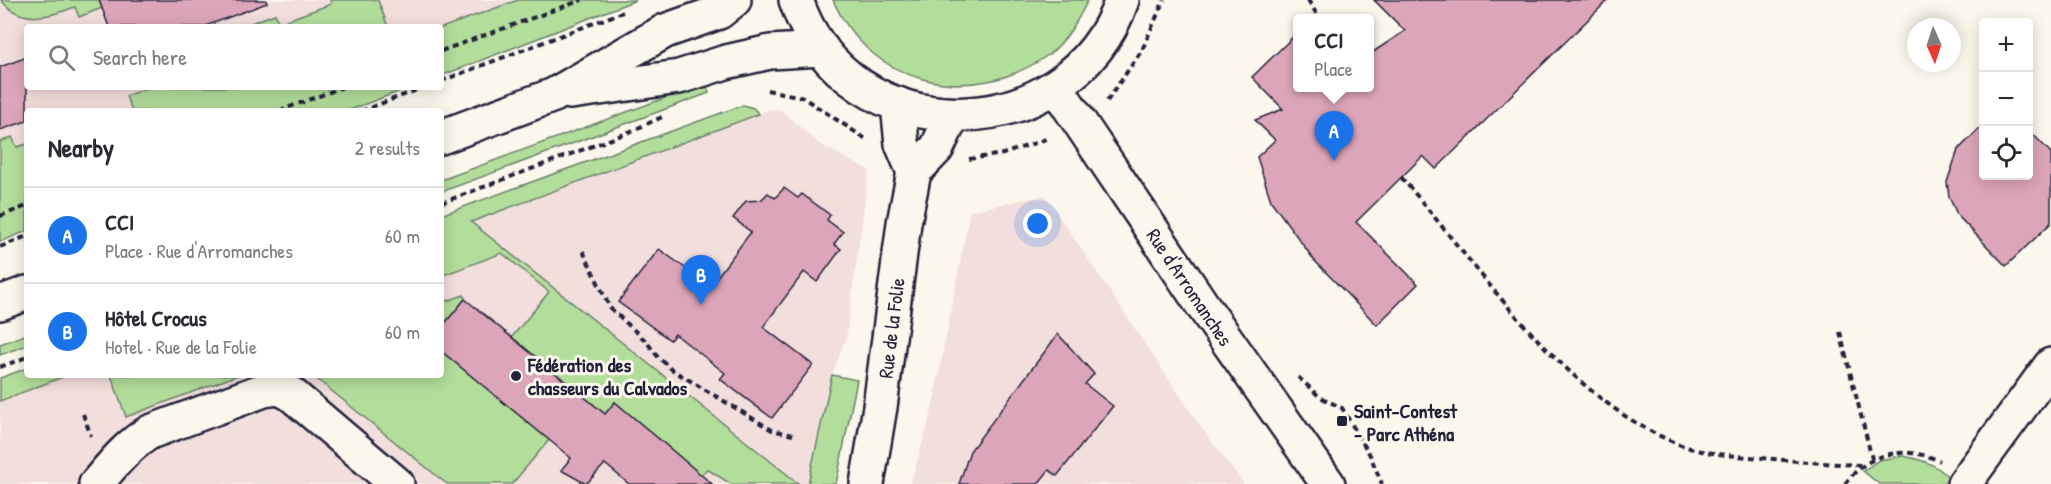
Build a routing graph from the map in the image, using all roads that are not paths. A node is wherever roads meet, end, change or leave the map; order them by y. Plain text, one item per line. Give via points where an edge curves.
1 (734, 0) edge
2 (796, 0) edge
3 (1122, 0) edge
4 (822, 49) junction
5 (1056, 87) junction
6 (554, 95) junction
7 (898, 104) junction
8 (952, 116) junction
9 (444, 136) edge
10 (914, 172) junction
11 (24, 294) edge
12 (0, 303) edge
13 (2051, 365) edge
14 (1954, 474) edge
15 (96, 484) edge
16 (398, 484) edge
17 (867, 484) edge
18 (1328, 484) edge

1 - 6 main road via 719,12 665,31
2 - 4 main road
3 - 5 main road via 1101,43
4 - 6 main road via 770,52 679,77
4 - 7 main road via 870,91
5 - 8 main road via 1005,110
5 - 18 main road, Rue d'Arromanches
6 - 9 main road
7 - 8 main road
7 - 10 main road via 902,144
8 - 10 main road via 937,148
10 - 17 main road, Rue de la Folie
11 - 12 main road
13 - 14 main road
15 - 16 main road via 127,448 150,432 264,390 280,388

